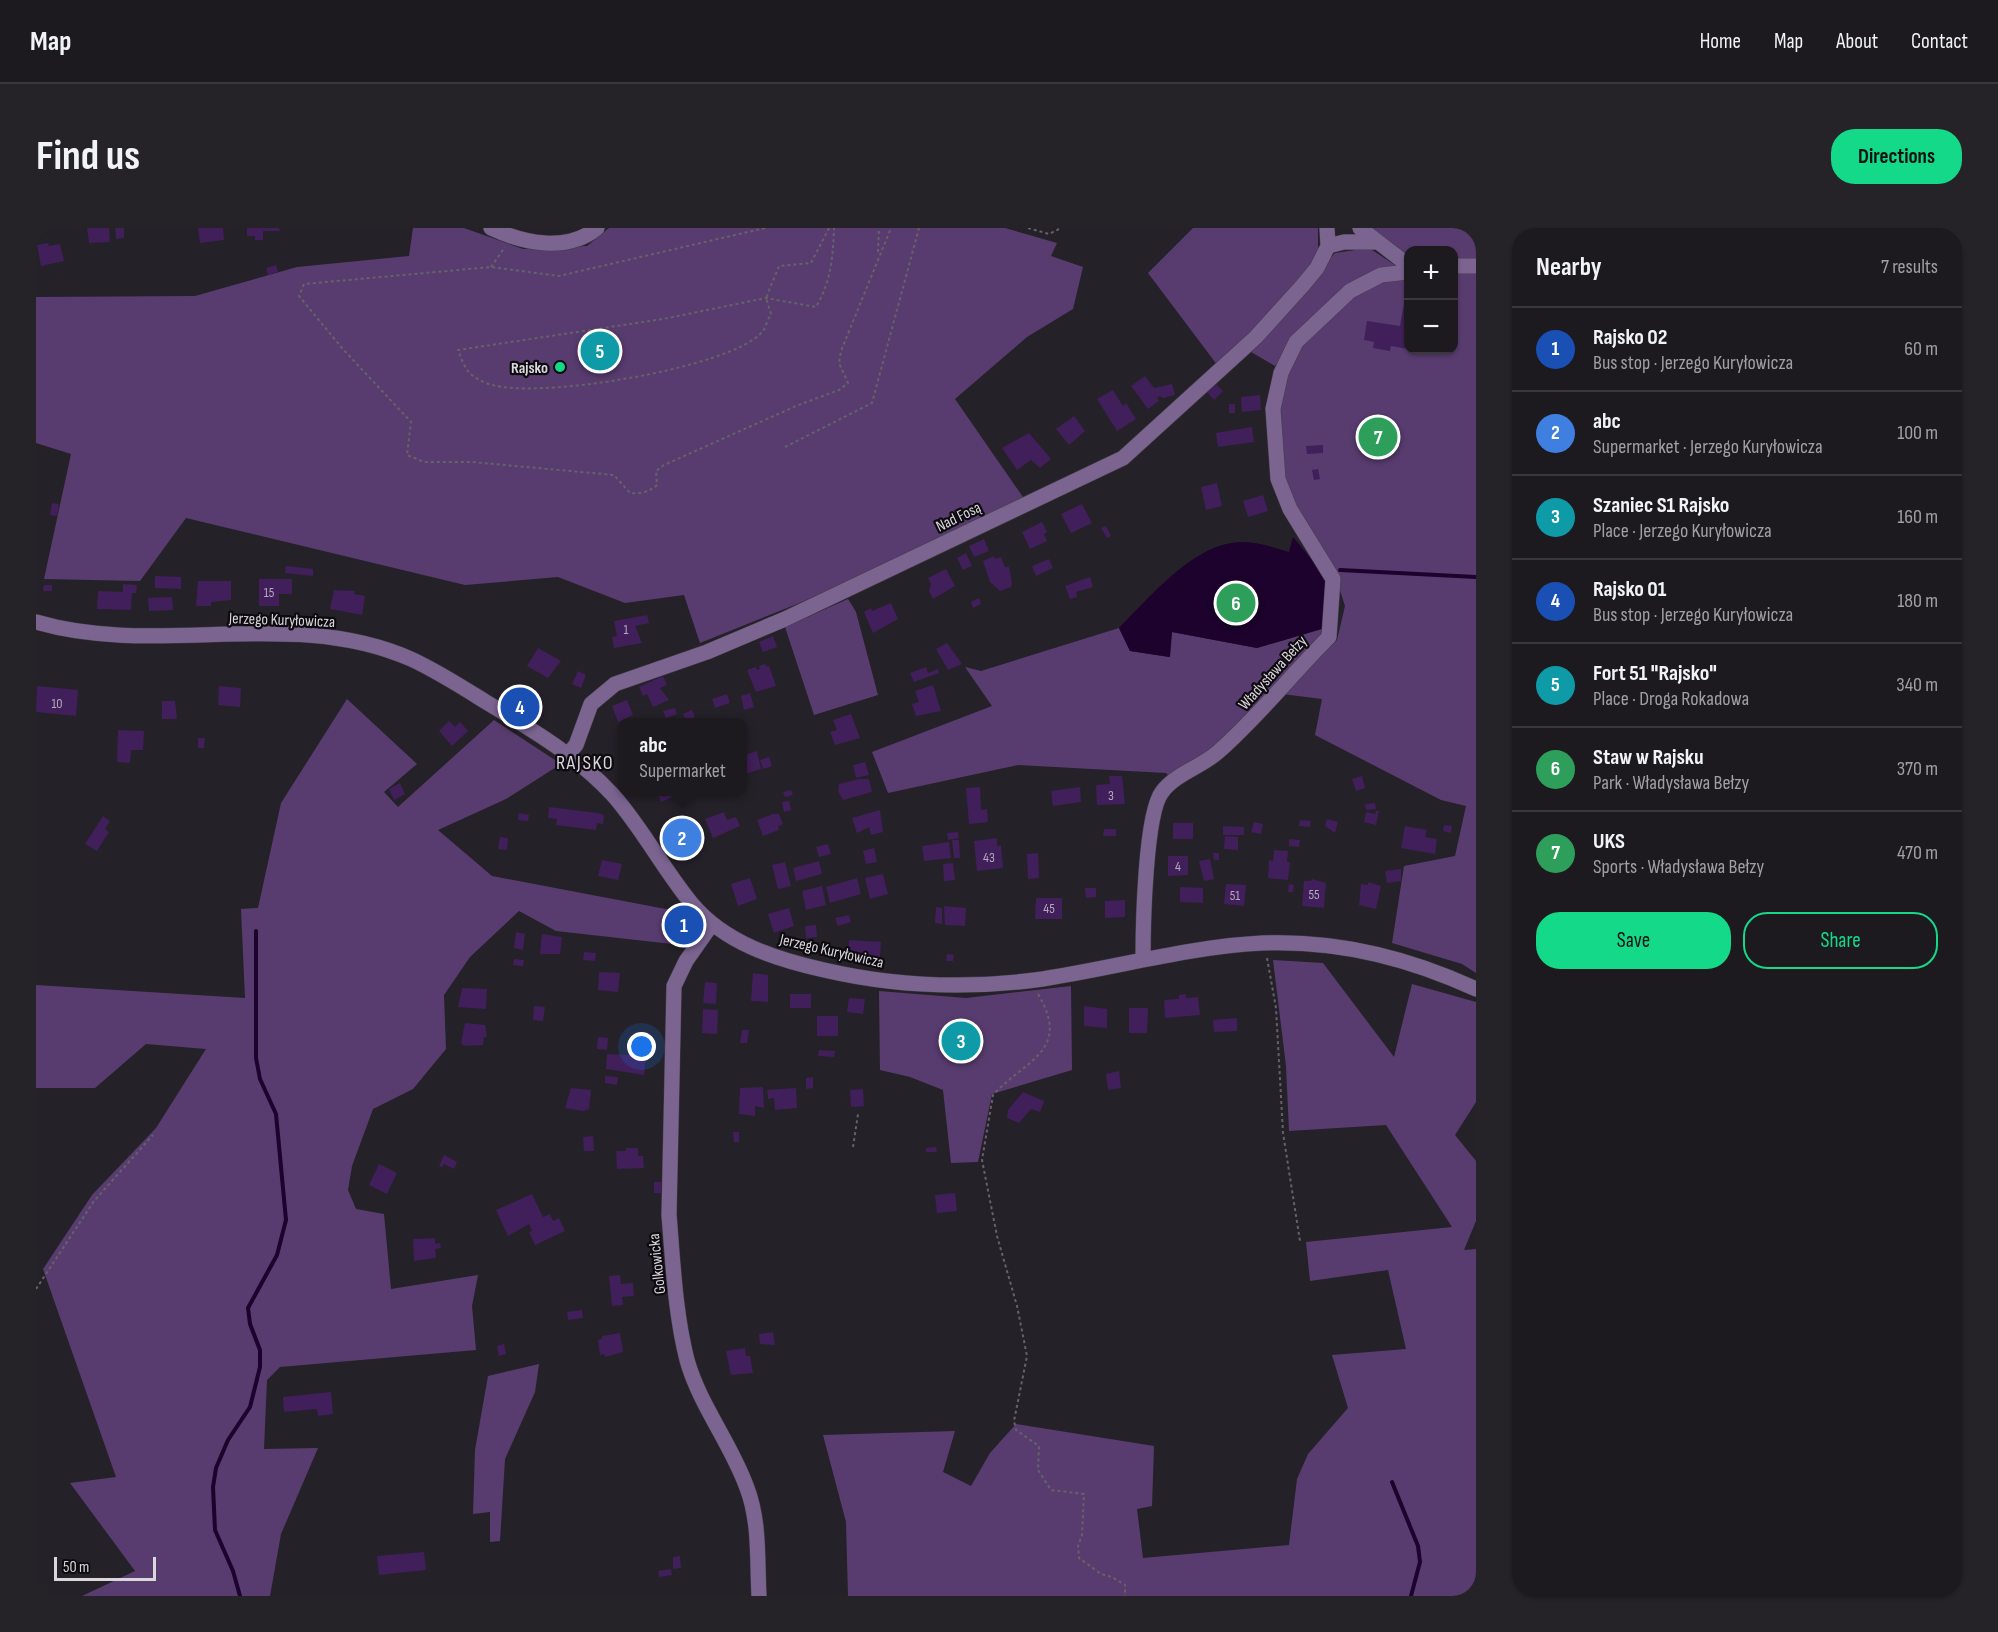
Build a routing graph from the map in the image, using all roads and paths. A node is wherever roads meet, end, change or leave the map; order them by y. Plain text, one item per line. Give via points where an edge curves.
1 (491, 228) edge
2 (597, 228) edge
3 (765, 228) edge
4 (831, 228) edge
5 (879, 228) edge
6 (891, 228) edge
7 (919, 228) edge
8 (1028, 228) edge
9 (1061, 228) edge
10 (1327, 228) edge
11 (1360, 228) edge
12 (512, 238) junction
13 (1378, 242) junction
14 (1328, 246) junction
15 (878, 255) junction
16 (1404, 262) edge
17 (1458, 266) edge
18 (1476, 266) edge
19 (491, 267) junction
20 (1404, 272) edge
21 (766, 298) junction
22 (786, 447) dead end
23 (36, 622) edge
24 (568, 754) junction
25 (712, 924) junction
26 (1263, 943) junction
27 (1143, 960) junction
28 (1034, 980) junction
29 (1476, 989) edge
30 (858, 1114) dead end
31 (153, 1136) dead end
32 (853, 1147) dead end
33 (1300, 1241) dead end
34 (36, 1289) edge
35 (759, 1596) edge
36 (1125, 1596) edge

1 - 12 street
2 - 12 street via 570,241 541,243
3 - 19 path via 559,276
4 - 21 path via 811,263 778,266
4 - 21 path via 833,260 816,307
5 - 15 path
6 - 15 path
7 - 22 path via 872,404
8 - 9 path via 1048,234
10 - 14 street
11 - 13 street
12 - 19 path
13 - 14 street
13 - 16 street
14 - 24 street, Nad Fosą via 1310,277 1256,337 1123,458 786,619 615,684 591,704 576,745
15 - 19 path via 841,351 839,363 848,383 664,465 656,471 657,485 637,494 630,493 614,475 472,462 424,462 407,455 411,422 299,296 304,284
17 - 18 street
20 - 27 street, Władysława Bełzy via 1381,274 1350,291 1296,342 1281,373 1273,409 1278,478 1290,509 1333,579 1329,637 1248,725 1213,757 1161,792 1152,823
21 - 21 path via 771,314 762,332 736,349 698,362 606,381 558,389 487,384 466,372 458,350 663,319
23 - 24 street, Jerzego Kuryłowicza via 102,634 314,635 376,646 445,676
24 - 25 street, Jerzego Kuryłowicza via 612,794 691,903
25 - 28 street, Jerzego Kuryłowicza via 766,953 866,978 907,984 963,985
25 - 35 street, Golkowicka via 674,986 669,1215 687,1359 701,1399 747,1487 756,1521
26 - 27 street, Jerzego Kuryłowicza
26 - 29 street, Jerzego Kuryłowicza via 1359,951 1420,966
26 - 33 path via 1276,1008 1283,1133
27 - 28 street, Jerzego Kuryłowicza
28 - 36 path via 1048,1010 1051,1035 1041,1053 993,1095 982,1160 1027,1356 1016,1408 1016,1430 1039,1446 1038,1470 1052,1490 1084,1494 1079,1558 1125,1585
30 - 32 path
31 - 34 path via 94,1201

